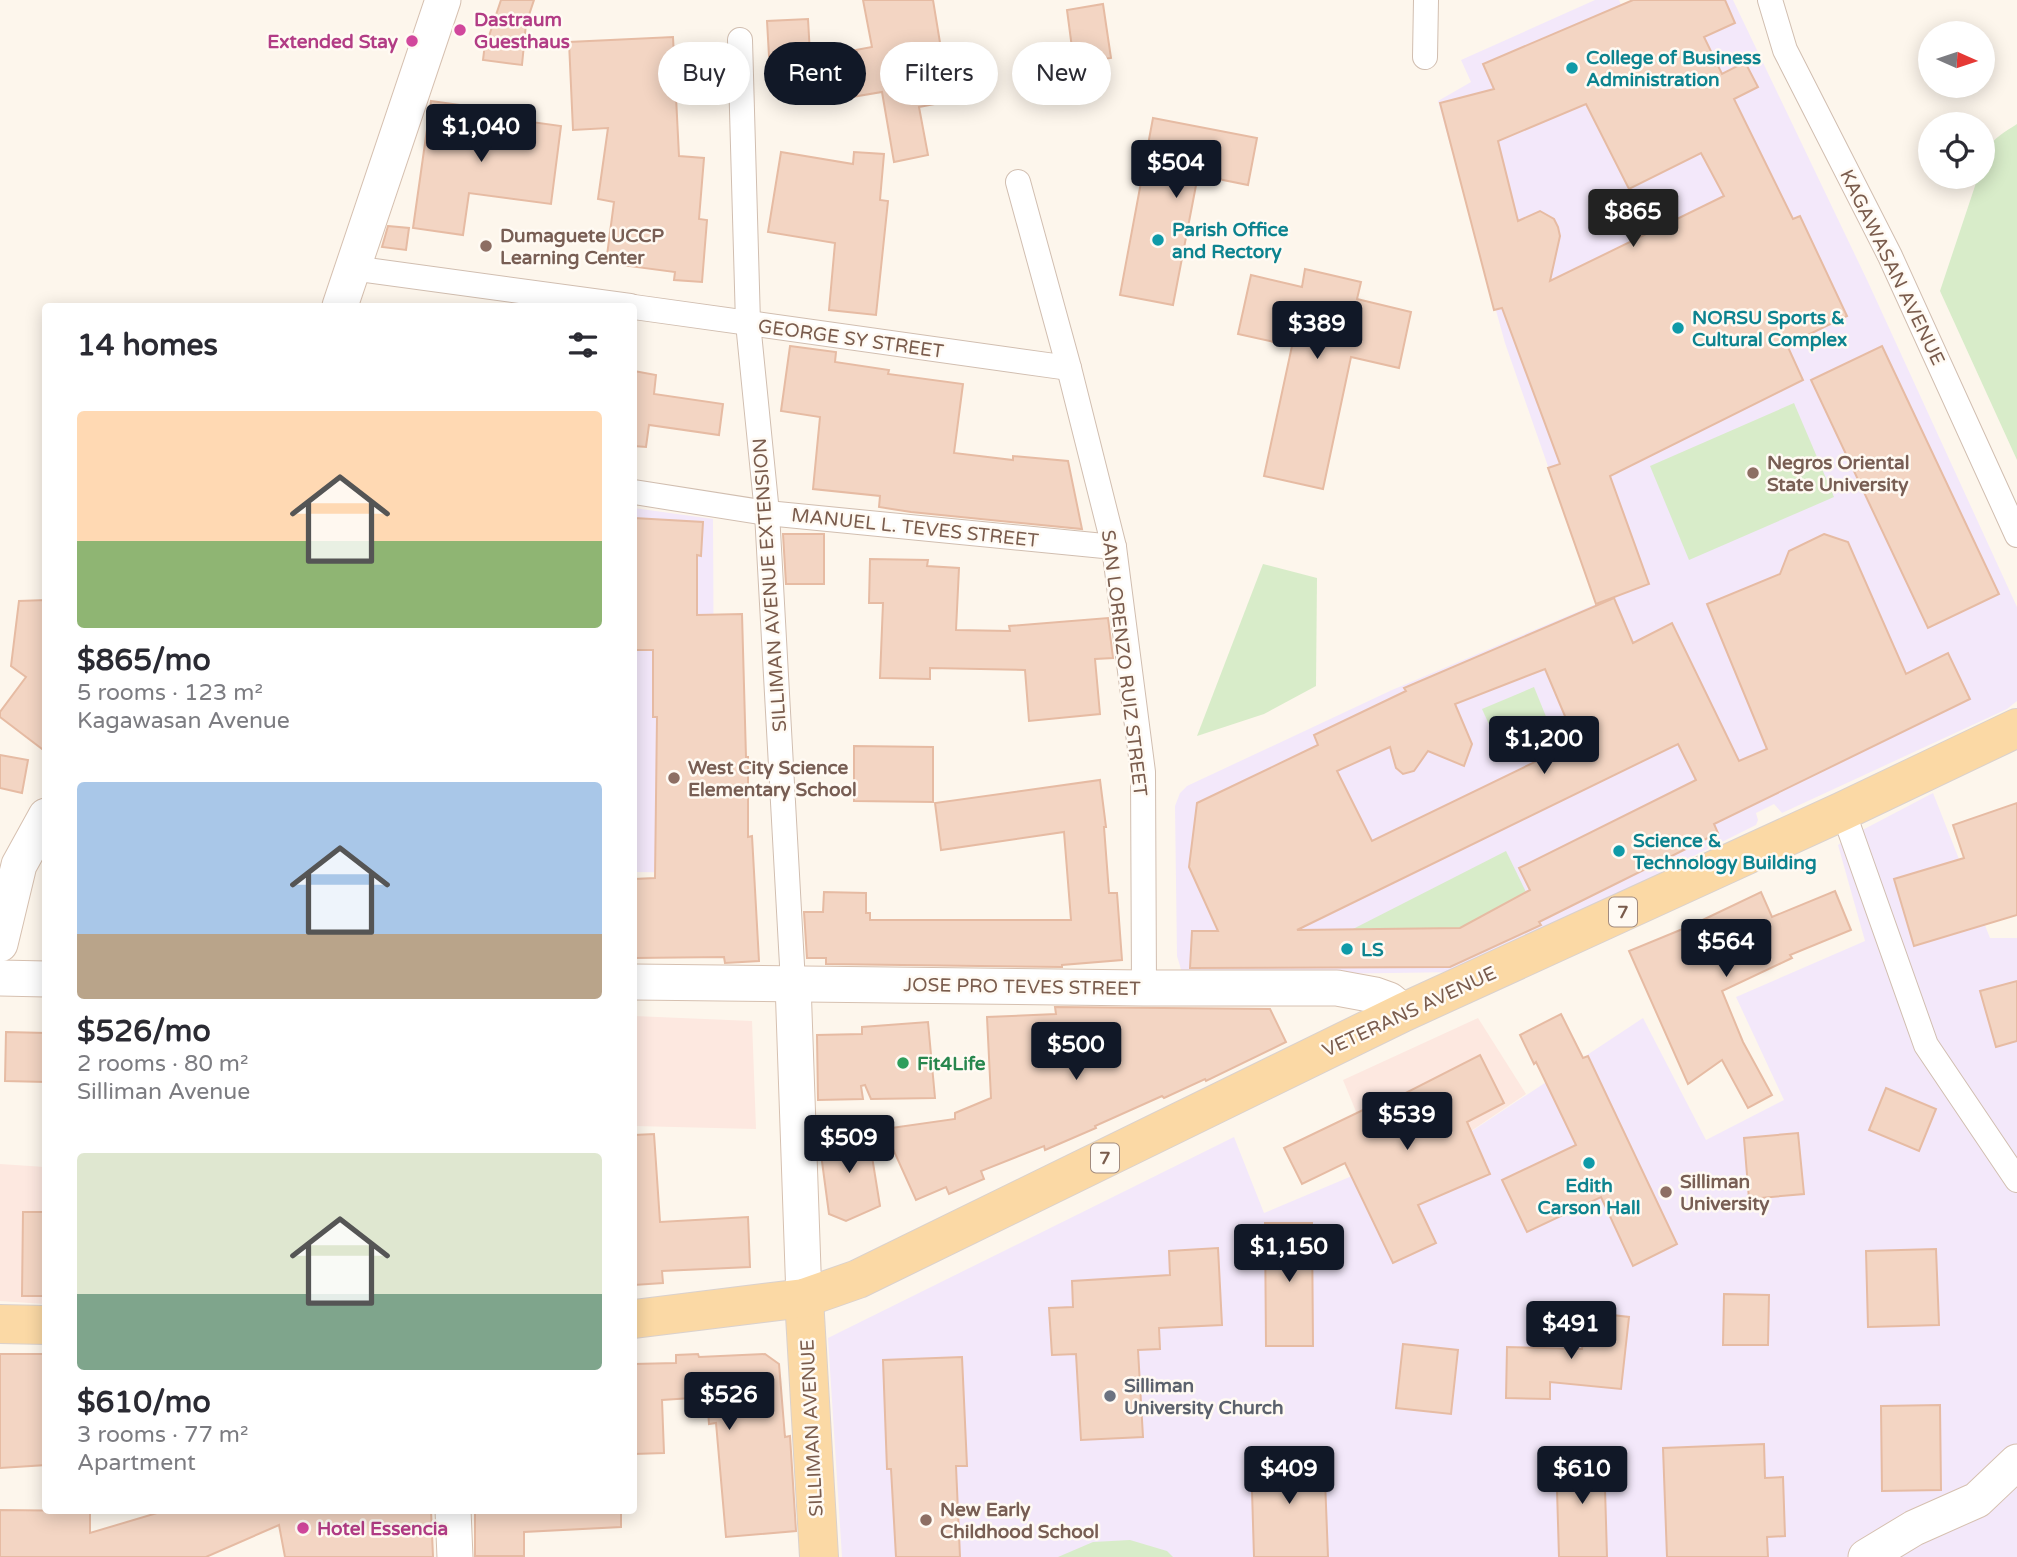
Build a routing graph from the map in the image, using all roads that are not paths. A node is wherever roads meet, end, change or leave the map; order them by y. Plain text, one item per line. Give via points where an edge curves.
1 (443, 0) edge
2 (1426, 0) edge
3 (1770, 0) edge
4 (740, 40) dead end
5 (1425, 57) dead end
6 (1018, 181) dead end
7 (352, 268) junction
8 (341, 303) edge
9 (603, 303) edge
10 (637, 308) edge
11 (748, 323) junction
12 (1069, 368) junction
13 (637, 492) edge
14 (768, 513) junction
15 (2017, 535) edge
16 (1114, 547) junction
17 (2017, 728) edge
18 (1843, 811) junction
19 (42, 823) edge
20 (0, 944) edge
21 (0, 978) edge
22 (42, 979) edge
23 (637, 982) edge
24 (793, 983) junction
25 (1144, 988) junction
26 (1404, 1012) junction
27 (2017, 1181) edge
28 (804, 1298) junction
29 (637, 1319) edge
30 (0, 1324) edge
31 (42, 1325) edge
32 (2017, 1462) edge
33 (453, 1514) edge
34 (455, 1557) edge
35 (819, 1557) edge
36 (1866, 1557) edge

1 - 7 street
2 - 5 street
3 - 15 street, KAGAWASAN AVENUE via 1785,50 1890,256
4 - 11 street, SILLIMAN AVENUE EXTENSION
6 - 12 street, SAN LORENZO RUIZ STREET
7 - 8 street
7 - 9 street, GEORGE SY STREET
10 - 11 street, GEORGE SY STREET
11 - 12 street, GEORGE SY STREET
11 - 14 street, SILLIMAN AVENUE EXTENSION
12 - 16 street, SAN LORENZO RUIZ STREET
13 - 14 street, MANUEL L. TEVES STREET
14 - 16 street, MANUEL L. TEVES STREET
14 - 24 street, SILLIMAN AVENUE EXTENSION
16 - 25 street, SAN LORENZO RUIZ STREET via 1143,772
17 - 18 main road, VETERANS AVENUE / 7
18 - 26 main road, VETERANS AVENUE / 7
18 - 27 street via 1926,1045
19 - 20 street via 19,865
21 - 22 street
23 - 24 street, JOSE PRO TEVES STREET
24 - 25 street, JOSE PRO TEVES STREET
24 - 28 street, SILLIMAN AVENUE EXTENSION
25 - 26 street, JOSE PRO TEVES STREET via 1337,988 1376,995
26 - 28 main road, VETERANS AVENUE / 7 via 858,1279
28 - 29 main road, 7
28 - 35 main road, SILLIMAN AVENUE
30 - 31 main road
32 - 36 street via 1977,1500 1914,1528
33 - 34 street

